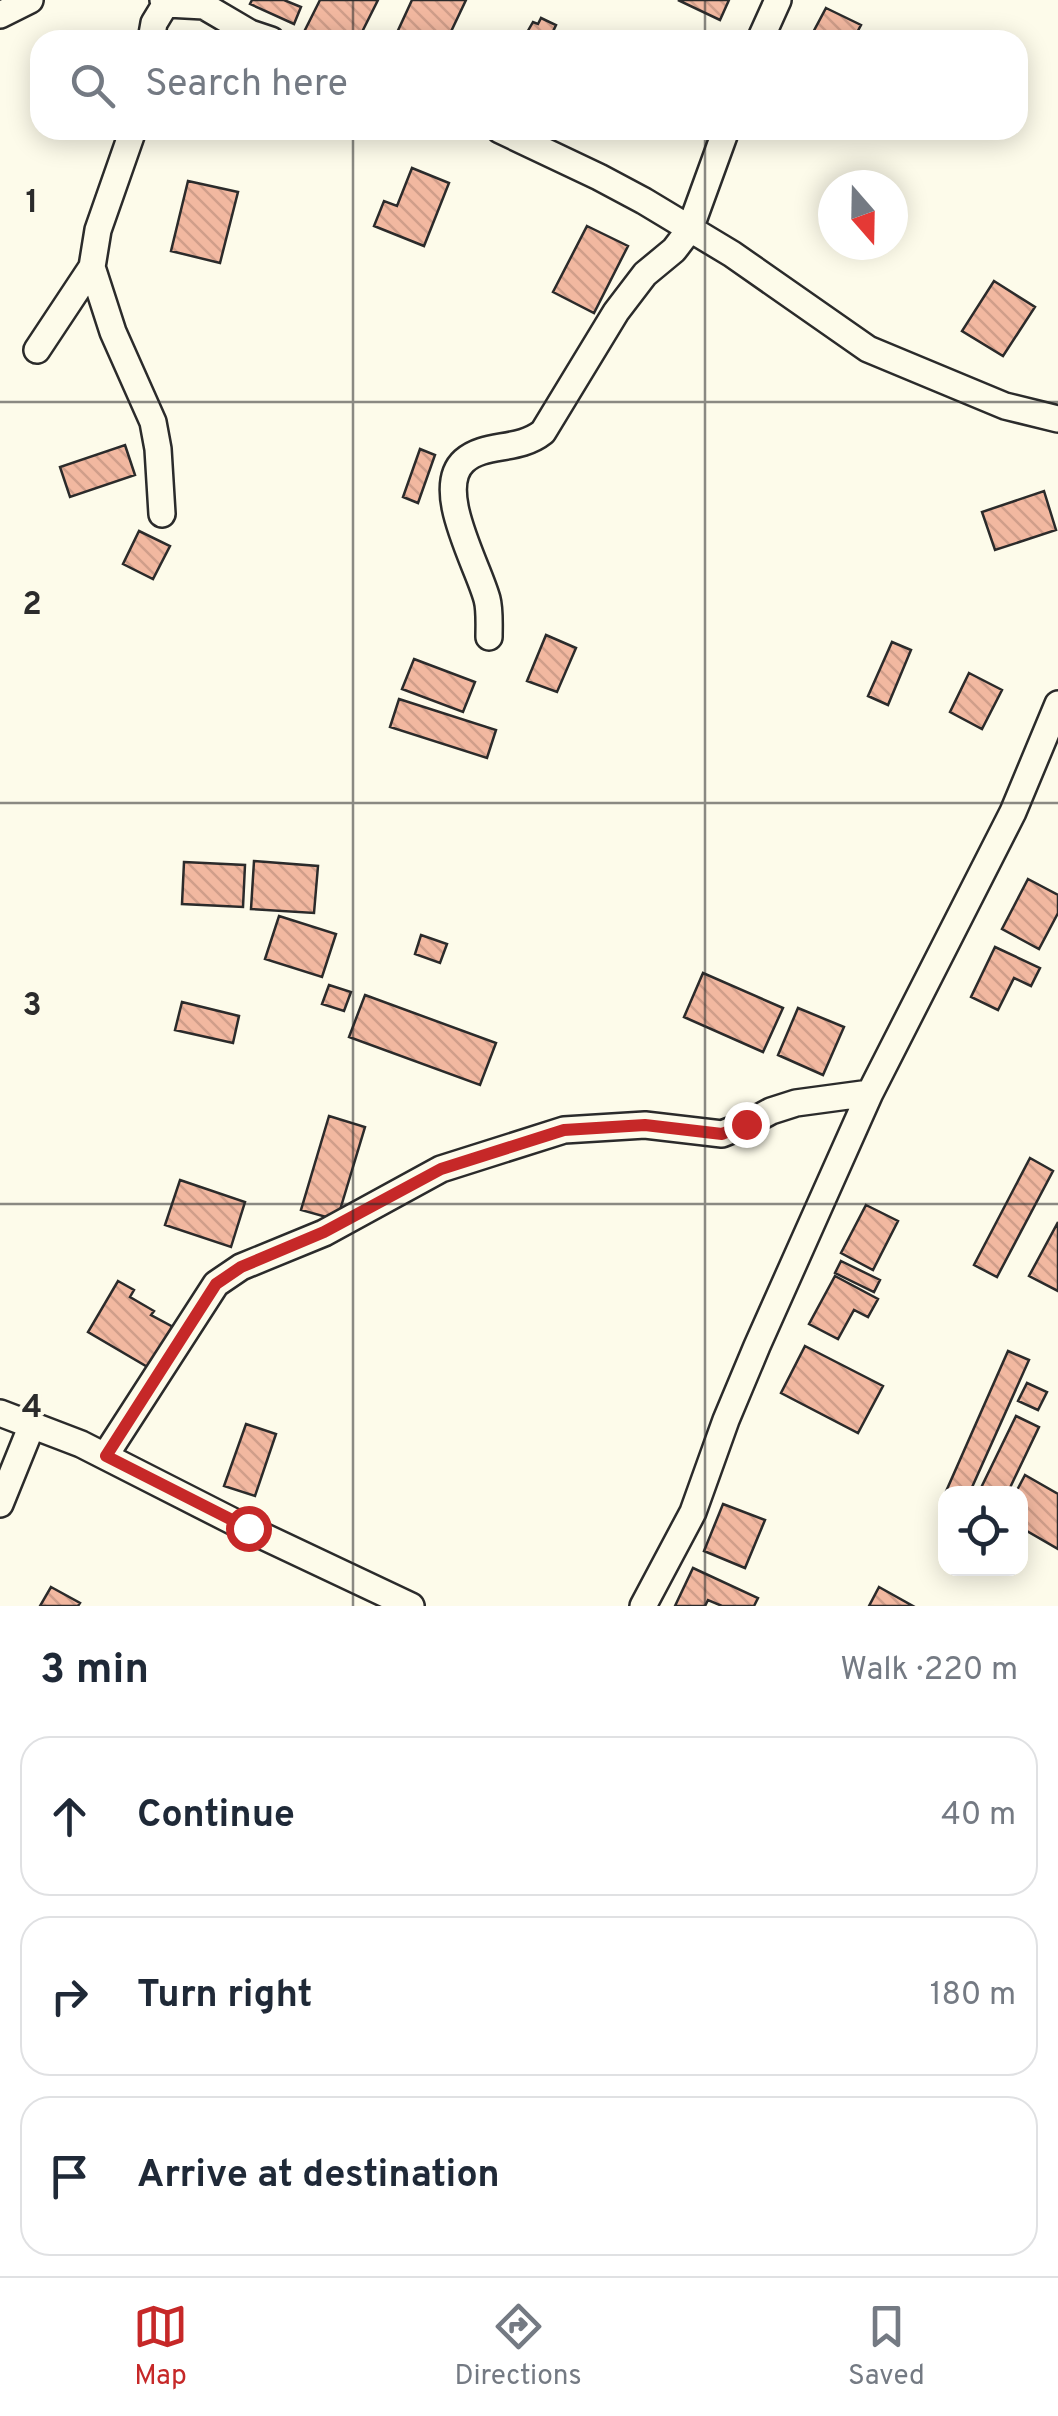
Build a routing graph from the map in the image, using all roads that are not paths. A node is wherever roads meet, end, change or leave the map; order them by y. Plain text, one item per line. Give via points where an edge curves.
1 (30, 0) edge
2 (778, 0) edge
3 (163, 1) edge
4 (0, 16) edge
5 (153, 30) edge
6 (245, 30) edge
7 (764, 30) edge
8 (130, 140) edge
9 (522, 140) edge
10 (722, 140) edge
11 (690, 229) junction
12 (92, 267) junction
13 (37, 350) dead end
14 (1058, 419) edge
15 (162, 514) dead end
16 (489, 637) dead end
17 (1058, 704) edge
18 (870, 1093) junction
19 (0, 1413) edge
20 (32, 1425) junction
21 (106, 1456) junction
22 (0, 1504) edge
23 (411, 1606) edge
24 (643, 1606) edge

1 - 4 street
2 - 7 street
3 - 5 street
3 - 6 street via 204,6
8 - 12 street
9 - 11 street
10 - 11 street
11 - 14 street via 868,349 1005,406
11 - 16 street via 616,312 542,432 518,445 480,451 456,472 453,498 488,602
12 - 13 street
12 - 15 street via 154,422
17 - 18 street via 1013,812
18 - 21 street via 796,1103 722,1134 645,1125 564,1130 441,1169 216,1284
18 - 24 street via 756,1346 694,1512
19 - 20 street
20 - 21 street
20 - 22 street
21 - 23 street

